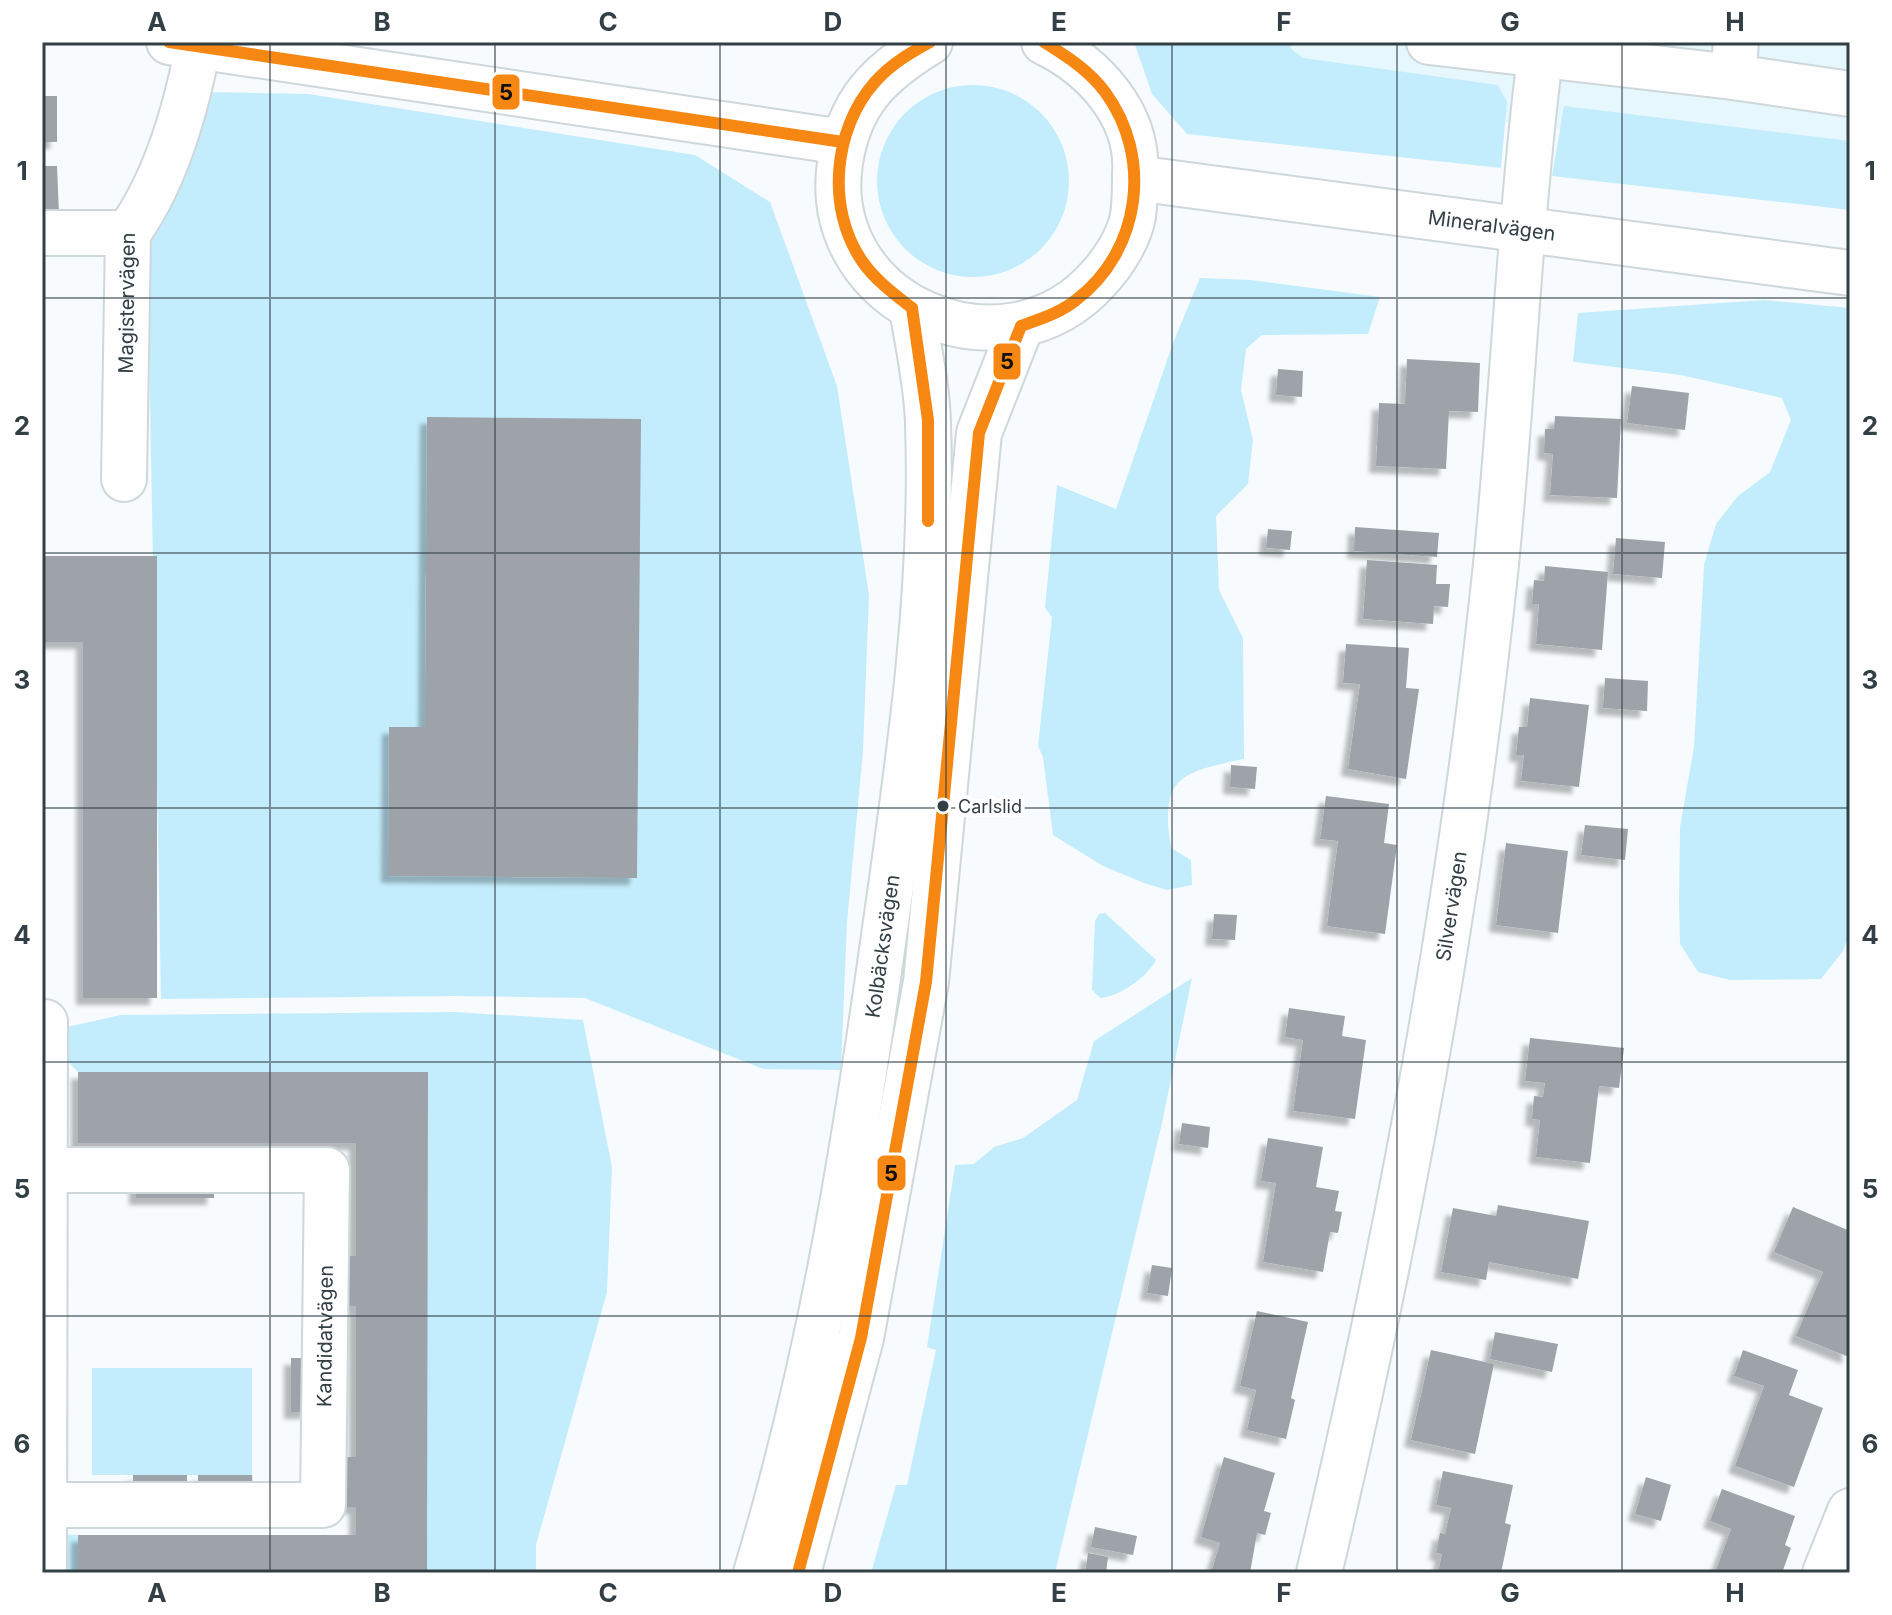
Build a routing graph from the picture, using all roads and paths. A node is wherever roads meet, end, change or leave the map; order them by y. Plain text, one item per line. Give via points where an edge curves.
1 (930, 42) edge
2 (1429, 42) edge
3 (183, 44) edge
4 (1061, 46) edge
5 (342, 56) edge
6 (1540, 57) junction
7 (1735, 59) edge
8 (1850, 94) edge
9 (843, 142) junction
10 (1135, 178) junction
11 (1520, 228) junction
12 (42, 233) edge
13 (128, 233) junction
14 (1850, 273) edge
15 (912, 308) junction
16 (1021, 326) junction
17 (124, 479) dead end
18 (45, 1022) dead end
19 (45, 1170) junction
20 (43, 1246) edge
21 (43, 1505) edge
22 (1850, 1511) edge
23 (44, 1573) edge
24 (756, 1573) edge
25 (798, 1573) edge
26 (1319, 1573) edge
27 (1825, 1573) edge

1 - 9 main road via 892,65 865,94
2 - 6 main road
3 - 5 main road, Magistervägen
3 - 13 main road, Magistervägen via 191,81 167,154 142,214
4 - 10 main road via 1097,78 1122,113 1136,158
5 - 9 main road, Magistervägen
6 - 7 main road
6 - 11 main road, Silvervägen
7 - 8 main road
9 - 15 main road via 838,176 843,217 853,243 882,286
10 - 11 main road, Mineralvägen
10 - 16 main road via 1133,218 1112,264 1084,295 1058,313
11 - 14 main road, Mineralvägen
11 - 26 main road, Silvervägen via 1496,562 1466,807 1410,1149
12 - 13 main road
13 - 17 main road, Magistervägen
15 - 16 main road via 971,329
15 - 24 main road, Kolbäcksvägen via 928,434 927,550 909,757 841,1216 804,1392
16 - 25 main road via 979,433 926,982 861,1338
18 - 19 main road
19 - 20 main road
19 - 21 main road, Kandidatvägen via 327,1170 323,1505
20 - 21 main road
21 - 23 main road
22 - 27 main road

